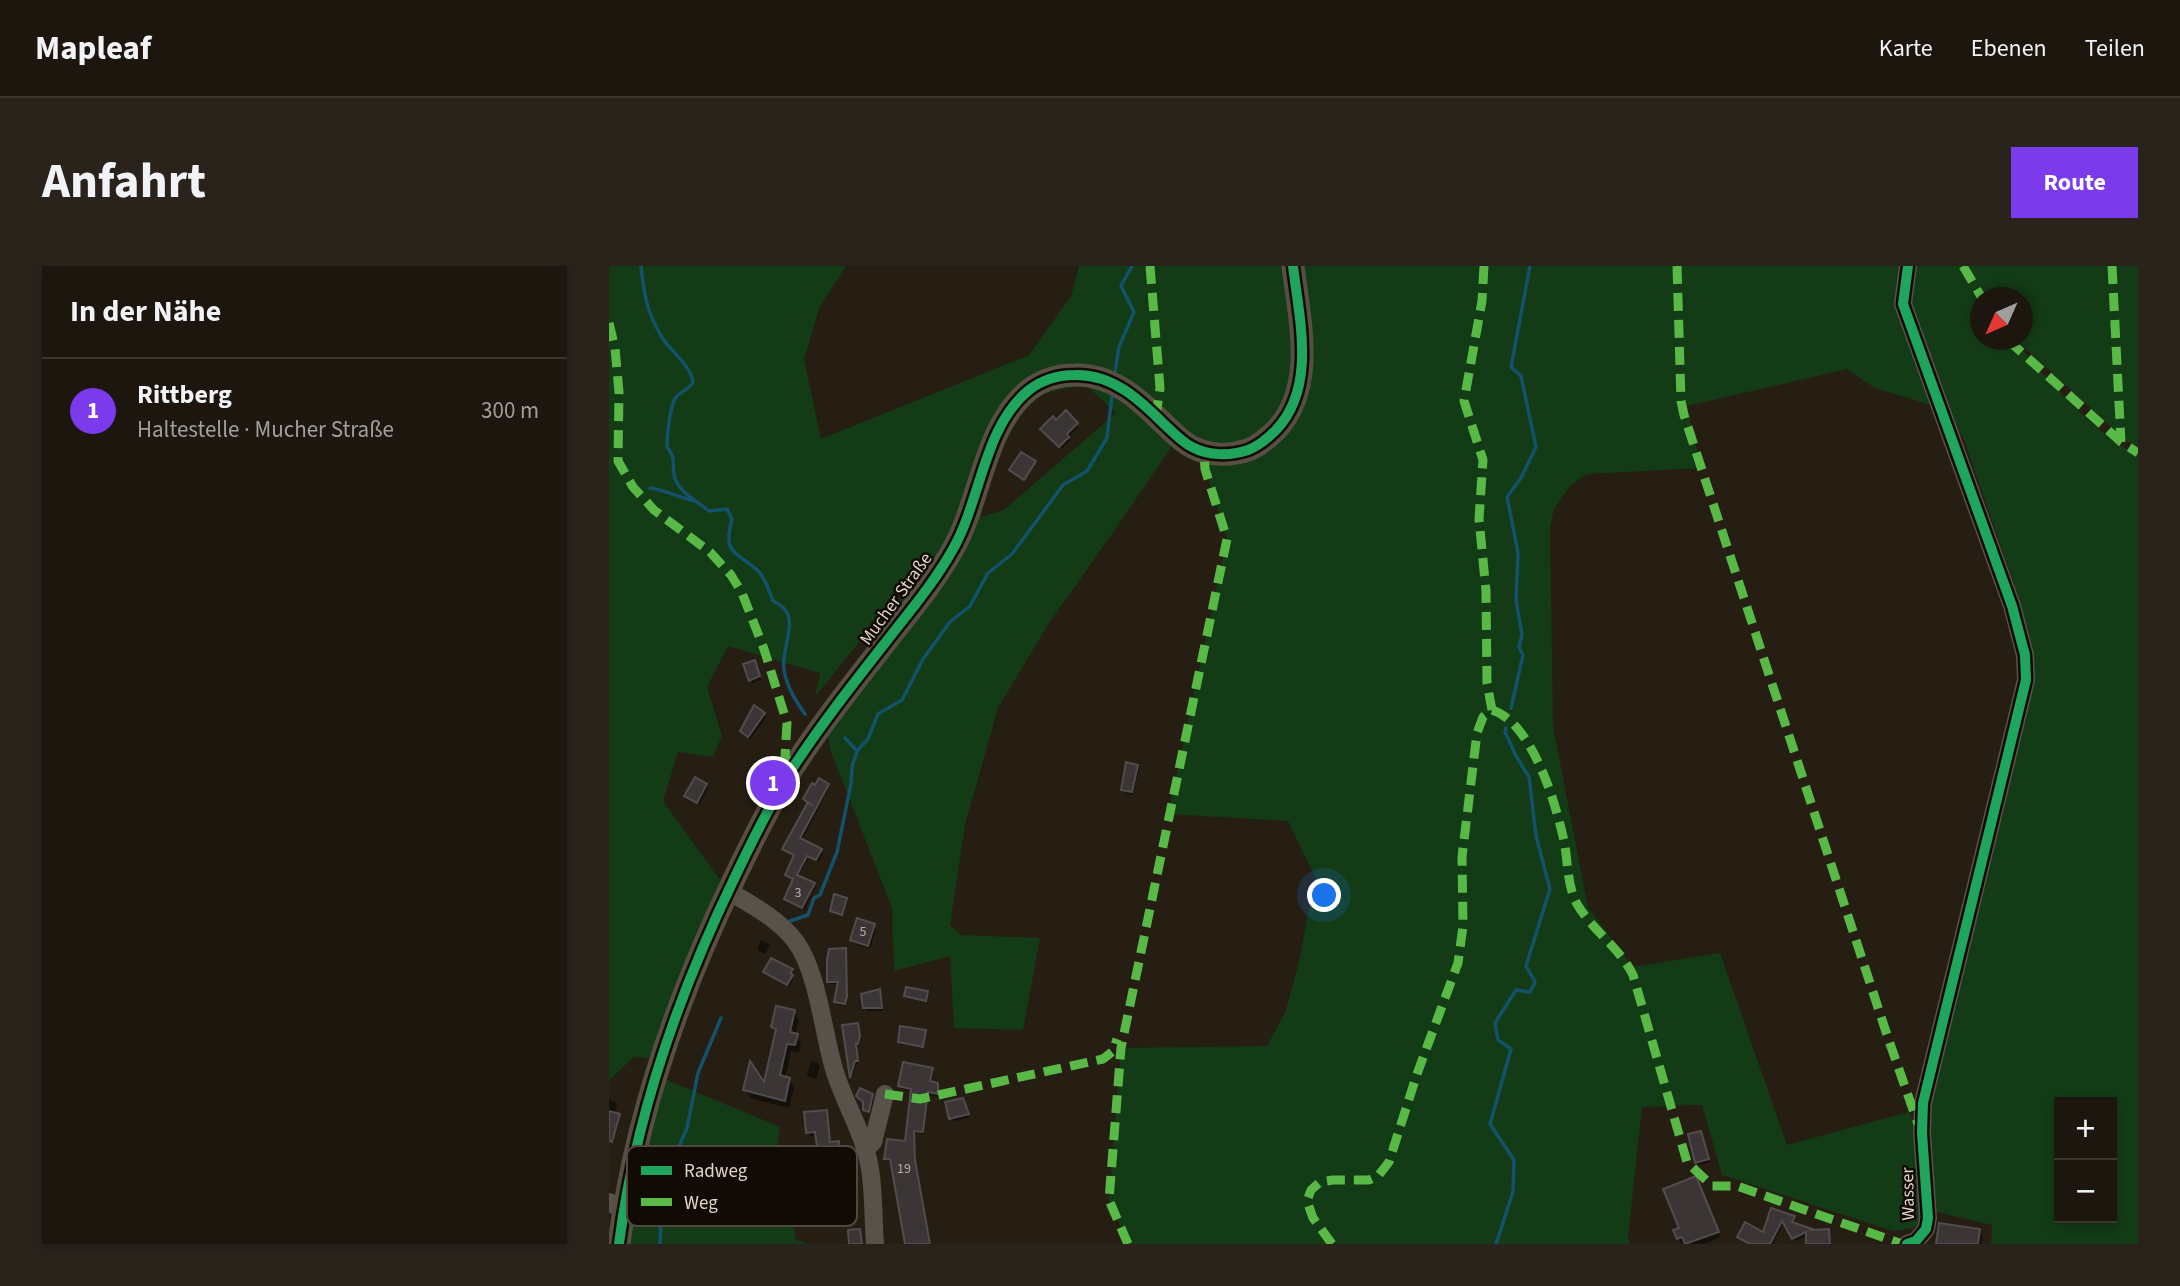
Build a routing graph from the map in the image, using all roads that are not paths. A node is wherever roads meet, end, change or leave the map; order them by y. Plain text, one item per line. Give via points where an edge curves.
1 (1293, 266) edge
2 (1909, 266) edge
3 (728, 891) junction
4 (885, 1094) dead end
5 (635, 1146) edge
6 (865, 1150) junction
7 (627, 1174) edge
8 (616, 1211) edge
9 (619, 1244) edge
10 (875, 1244) edge
11 (1907, 1244) edge

1 - 3 main road, Mucher Straße via 1302,351 1300,380 1282,424 1254,448 1216,454 1196,449 1131,394 1110,381 1087,375 1044,381 1019,399 1002,421 950,555 794,766
2 - 11 street, Wasser via 1903,304 2012,606 2027,680 1923,1103 1926,1228 1916,1241
3 - 5 main road, Mucher Straße via 692,974
3 - 6 street via 777,922 803,953 834,1070
4 - 6 street via 873,1142
6 - 10 street
7 - 8 main road, Mucher Straße
8 - 9 main road, Mucher Straße

